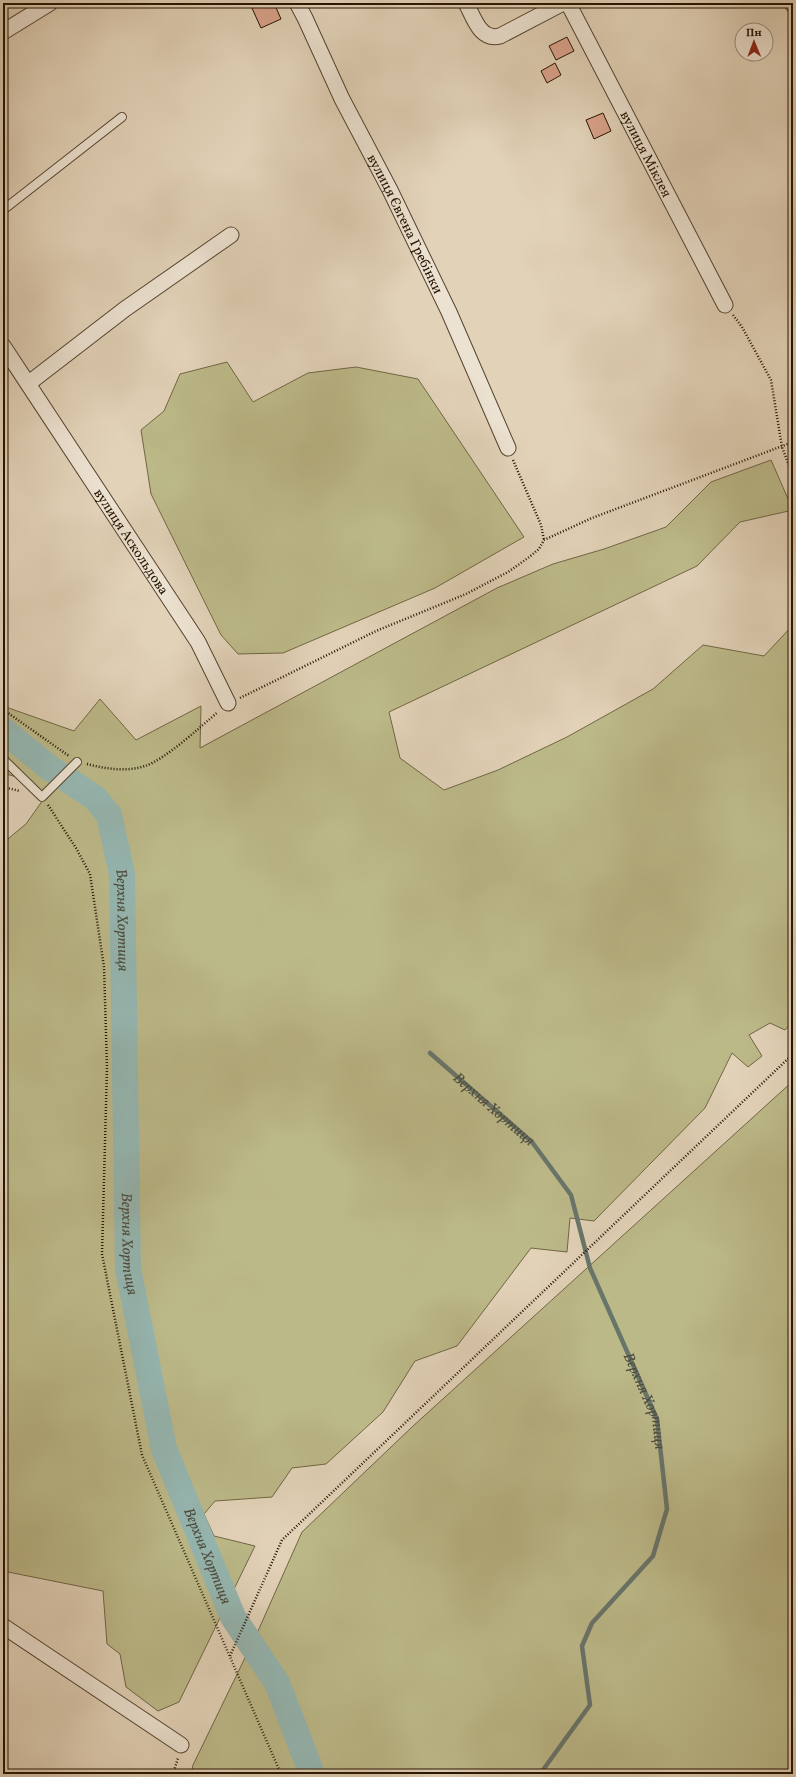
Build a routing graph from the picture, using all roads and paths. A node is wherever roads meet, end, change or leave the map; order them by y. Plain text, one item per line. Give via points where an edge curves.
1 (50, 3) edge
2 (296, 3) edge
3 (466, 3) edge
4 (563, 3) edge
5 (568, 3) edge
6 (3, 32) edge
7 (122, 117) dead end
8 (3, 210) edge
9 (231, 235) dead end
10 (725, 305) joint
11 (3, 346) edge
12 (29, 383) junction
13 (793, 442) edge
14 (782, 447) junction
15 (508, 448) joint
16 (793, 476) edge
17 (544, 540) junction
18 (228, 703) junction
19 (3, 711) edge
20 (3, 759) edge
21 (77, 762) junction
22 (42, 797) junction
23 (793, 1054) edge
24 (3, 1626) edge
25 (230, 1656) junction
26 (181, 1746) dead end
27 (281, 1774) edge

1 - 6 street
2 - 15 street, вулиця Євгена Гребінки via 449,312
3 - 4 street via 482,33 493,38
5 - 10 street, вулиця Міклея
7 - 8 lane
9 - 12 street via 125,309
10 - 14 path via 742,326 771,380
11 - 12 street, вулиця Аскольдова
12 - 18 street, вулиця Аскольдова via 198,642
13 - 14 path
14 - 16 path
14 - 17 path via 592,518
15 - 17 path via 541,525
17 - 18 path via 539,549 518,565 466,594 376,631
18 - 21 path via 168,753 146,766 108,769
19 - 21 path
20 - 22 lane
21 - 22 lane
22 - 25 path via 90,874 104,967 107,1067 102,1254 142,1455
23 - 25 path via 282,1540
24 - 26 street
25 - 27 path

